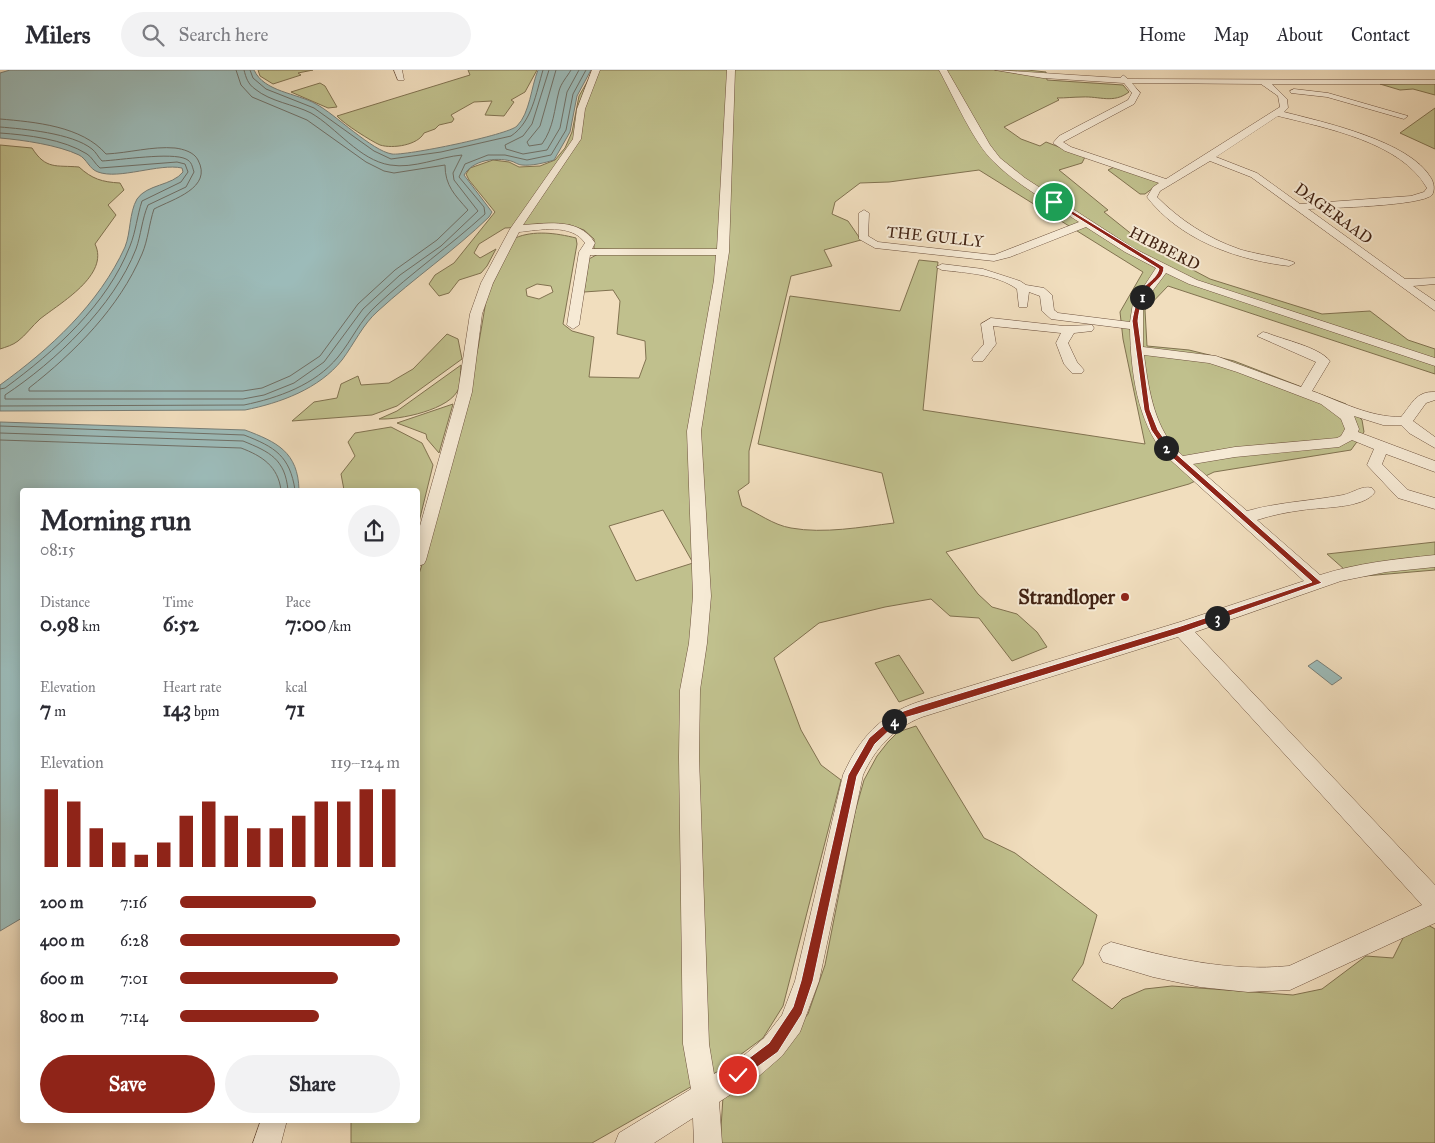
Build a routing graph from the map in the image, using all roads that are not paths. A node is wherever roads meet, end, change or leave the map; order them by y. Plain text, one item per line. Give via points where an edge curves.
1 (596, 70) edge
2 (731, 70) edge
3 (991, 70) edge
4 (999, 70) edge
5 (945, 71) edge
6 (1015, 71) edge
7 (1044, 73) edge
8 (1125, 79) junction
9 (1402, 79) junction
10 (1260, 80) junction
11 (1435, 80) edge
12 (1276, 91) junction
13 (1278, 113) junction
14 (1404, 116) dead end
15 (1208, 158) junction
16 (1167, 183) junction
17 (1432, 196) edge
18 (1299, 207) junction
19 (864, 213) dead end
20 (1086, 223) junction
21 (515, 229) junction
22 (585, 252) junction
23 (723, 252) junction
24 (1289, 263) dead end
25 (942, 267) dead end
26 (1162, 268) junction
27 (1435, 281) edge
28 (1402, 283) junction
29 (1022, 288) junction
30 (1023, 304) dead end
31 (1435, 307) edge
32 (573, 325) dead end
33 (1069, 330) junction
34 (1135, 330) junction
35 (1260, 340) dead end
36 (1139, 350) junction
37 (978, 358) dead end
38 (1435, 362) edge
39 (1076, 370) dead end
40 (1305, 392) junction
41 (1435, 396) edge
42 (1334, 406) junction
43 (1405, 421) junction
44 (1350, 434) junction
45 (1435, 444) edge
46 (1382, 446) junction
47 (1180, 461) junction
48 (1435, 467) edge
49 (1367, 492) dead end
50 (1435, 504) edge
51 (1244, 518) junction
52 (420, 553) edge
53 (1435, 561) edge
54 (1318, 583) junction
55 (1181, 629) junction
56 (1435, 902) edge
57 (1435, 911) edge
58 (1111, 954) dead end
59 (706, 1096) junction
60 (273, 1123) edge
61 (267, 1143) edge
62 (629, 1143) edge
63 (708, 1143) edge

1 - 21 street via 581,110 577,139
2 - 23 street
3 - 6 street
4 - 6 street
5 - 20 street, HIBBERD via 986,146 1006,167
6 - 7 street
7 - 8 street
8 - 10 street
8 - 16 street via 1136,93 1132,102 1058,143
9 - 10 street via 1297,77
9 - 11 street
9 - 11 street
10 - 12 street
12 - 13 street via 1285,102
12 - 14 street via 1328,95
13 - 15 street
13 - 17 street via 1346,132 1395,152 1430,182
15 - 16 street
15 - 18 street, DAGERAAD via 1254,175
16 - 24 street via 1156,189 1152,197 1186,227 1257,259
17 - 18 street
18 - 28 street, DAGERAAD
19 - 20 street, THE GULLY via 862,234 866,240 882,247 994,258
20 - 26 street, HIBBERD
21 - 22 street via 574,229 589,238
21 - 52 street via 487,283 476,314 465,392
22 - 23 street
22 - 32 street
23 - 59 street via 694,431 702,596 690,690 689,757 696,1044
25 - 29 street via 983,272
26 - 34 street via 1141,299
26 - 38 street, HIBBERD via 1214,289
27 - 28 street
28 - 31 street, DAGERAAD
29 - 30 street
29 - 34 street via 1044,292 1048,311 1055,316
33 - 34 street
33 - 37 street via 990,322 987,324 990,344
33 - 39 street via 1062,343
34 - 36 street
35 - 40 street via 1316,354 1323,361
36 - 40 street via 1221,361
36 - 47 street via 1150,420 1160,440
40 - 42 street
41 - 43 street via 1420,399
42 - 43 street via 1383,421
42 - 44 street via 1350,423
43 - 45 street
44 - 46 street
44 - 47 street via 1346,439 1330,444 1235,452
46 - 48 street
46 - 50 street via 1374,465 1403,494
47 - 51 street
49 - 51 street via 1337,502 1306,504
51 - 54 street
53 - 54 street via 1356,571
54 - 55 street
55 - 56 street
55 - 59 street via 909,713 881,731 858,763 849,789 798,1010 783,1035 762,1058
57 - 58 street via 1290,978 1271,982 1142,963
59 - 62 street
59 - 63 street
60 - 61 street

